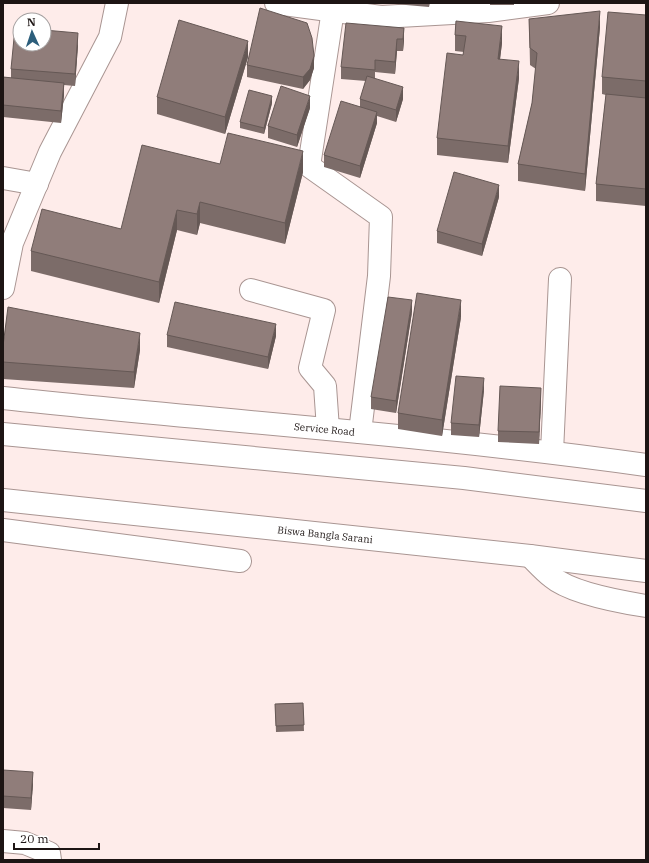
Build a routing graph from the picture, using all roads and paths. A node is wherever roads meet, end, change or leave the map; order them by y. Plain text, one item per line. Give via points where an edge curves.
1 (117, 3) edge
2 (276, 3) edge
3 (548, 3) edge
4 (333, 10) junction
5 (3, 178) edge
6 (37, 184) junction
7 (560, 279) dead end
8 (3, 288) edge
9 (252, 290) dead end
10 (3, 398) edge
11 (328, 429) junction
12 (360, 432) junction
13 (3, 434) edge
14 (552, 452) junction
15 (646, 465) edge
16 (3, 500) edge
17 (646, 501) edge
18 (3, 530) edge
19 (530, 556) junction
20 (240, 561) dead end
21 (646, 571) edge
22 (646, 606) edge
23 (3, 841) edge
24 (50, 860) edge

1 - 6 street via 110,38 53,145
2 - 4 street
3 - 4 street via 488,11 381,17
4 - 12 street via 309,166 381,217 379,276
5 - 6 street
6 - 8 street via 12,243
7 - 14 street
9 - 11 street via 324,310 310,368 325,386
10 - 11 street, Service Road
11 - 12 street, Service Road
12 - 14 street, Service Road
13 - 17 street via 472,479
14 - 15 street, Service Road
16 - 19 street, Biswa Bangla Sarani
18 - 20 street
19 - 21 street, Biswa Bangla Sarani
19 - 22 street via 553,578 581,591
23 - 24 street via 25,843 49,853

